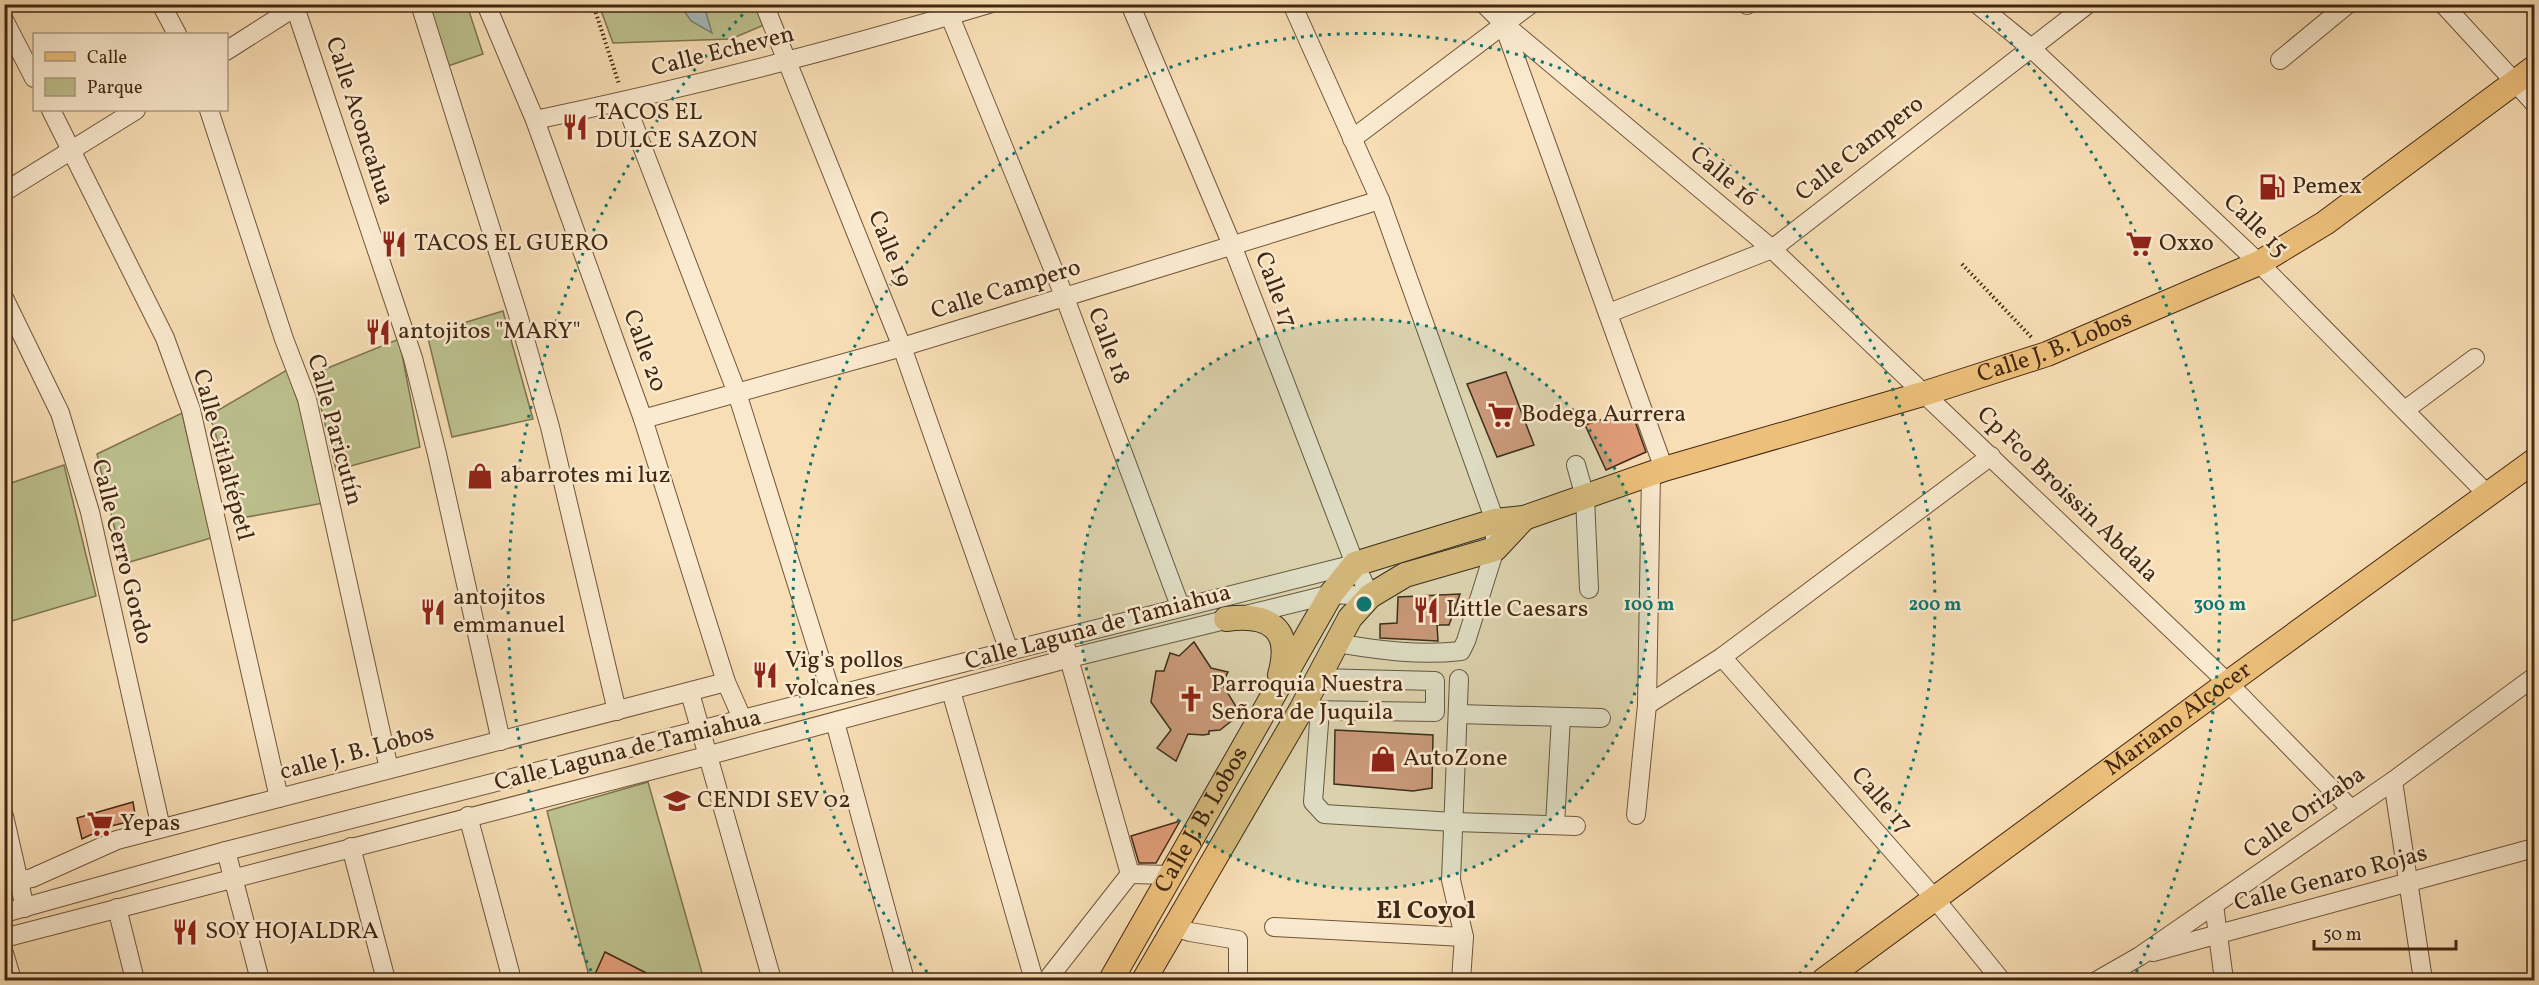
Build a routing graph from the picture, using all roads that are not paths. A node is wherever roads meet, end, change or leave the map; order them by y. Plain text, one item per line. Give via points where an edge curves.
1 (161, 4) edge
2 (420, 4) edge
3 (486, 4) edge
4 (764, 4) edge
5 (989, 4) edge
6 (1130, 4) edge
7 (1292, 4) edge
8 (1484, 4) edge
9 (1531, 4) edge
10 (1977, 4) edge
11 (2088, 4) edge
12 (2348, 4) edge
13 (2443, 4) edge
14 (296, 5) edge
15 (947, 10) edge
16 (4, 20) edge
17 (1503, 24) junction
18 (176, 33) edge
19 (2030, 47) junction
20 (228, 50) edge
21 (2280, 60) dead end
22 (787, 61) junction
23 (2535, 68) edge
24 (33, 76) edge
25 (2514, 82) junction
26 (625, 102) junction
27 (2535, 102) edge
28 (52, 111) edge
29 (134, 111) edge
30 (209, 111) edge
31 (536, 120) junction
32 (1352, 139) junction
33 (72, 152) junction
34 (4, 192) edge
35 (1380, 200) junction
36 (1232, 245) junction
37 (1772, 249) junction
38 (2259, 263) junction
39 (4, 298) edge
40 (1065, 298) junction
41 (1609, 313) junction
42 (902, 347) junction
43 (2475, 358) dead end
44 (736, 393) junction
45 (1926, 393) junction
46 (2405, 410) junction
47 (643, 419) junction
48 (1991, 456) junction
49 (2535, 461) edge
50 (1576, 465) dead end
51 (1657, 471) junction
52 (2487, 494) junction
53 (1585, 497) junction
54 (1524, 518) junction
55 (1494, 521) junction
56 (1495, 549) junction
57 (1355, 564) junction
58 (1589, 589) dead end
59 (1331, 594) junction
60 (1370, 596) junction
61 (1180, 606) junction
62 (1226, 619) junction
63 (1064, 639) junction
64 (1336, 643) junction
65 (1009, 651) junction
66 (1722, 657) junction
67 (1070, 658) junction
68 (2535, 677) edge
69 (1317, 678) junction
70 (1459, 679) dead end
71 (726, 682) junction
72 (2228, 683) junction
73 (951, 691) junction
74 (690, 693) junction
75 (1274, 694) junction
76 (832, 696) junction
77 (1647, 705) junction
78 (1310, 710) junction
79 (617, 711) junction
80 (1458, 714) junction
81 (1561, 717) junction
82 (742, 718) junction
83 (1601, 718) dead end
84 (835, 722) junction
85 (702, 729) junction
86 (501, 741) junction
87 (708, 755) junction
88 (389, 769) junction
89 (2393, 781) junction
90 (279, 798) junction
91 (2352, 809) junction
92 (1636, 814) dead end
93 (4, 816) edge
94 (468, 816) junction
95 (1454, 822) junction
96 (1555, 825) junction
97 (1576, 826) dead end
98 (161, 828) junction
99 (351, 847) junction
100 (2535, 848) edge
101 (226, 851) junction
102 (1130, 874) junction
103 (1171, 874) junction
104 (233, 878) junction
105 (2409, 882) junction
106 (11, 883) edge
107 (1935, 899) junction
108 (2214, 905) junction
109 (25, 908) junction
110 (117, 908) junction
111 (4, 913) edge
112 (1175, 927) junction
113 (1274, 927) dead end
114 (2219, 934) junction
115 (1464, 937) junction
116 (4, 938) edge
117 (4, 953) edge
118 (2140, 956) junction
119 (12, 981) edge
120 (135, 981) edge
121 (260, 981) edge
122 (386, 981) edge
123 (512, 981) edge
124 (772, 981) edge
125 (905, 981) edge
126 (1034, 981) edge
127 (1047, 981) edge
128 (1111, 981) edge
129 (1144, 981) edge
130 (1239, 981) edge
131 (1461, 981) edge
132 (1824, 981) edge
133 (2001, 981) edge
134 (2098, 981) edge
135 (2224, 981) edge
136 (2423, 981) edge

1 - 18 street
2 - 79 street via 550,427
3 - 31 street, Calle 20
4 - 22 street, Calle 19
5 - 15 street, Calle Echeven
6 - 36 street, Calle 17
7 - 32 street
8 - 17 street, Calle 16
9 - 17 street
10 - 19 street, Calle 15
11 - 19 street, Calle Campero
12 - 21 street
13 - 25 street
14 - 20 street
14 - 86 street, Calle Aconcahua via 413,358
15 - 22 street, Calle Echeven
15 - 40 street, Calle 18
16 - 24 street
17 - 32 street
17 - 37 street, Calle 16
17 - 41 street
19 - 37 street, Calle Campero
19 - 38 street, Calle 15
22 - 26 street, Calle Echeven
22 - 42 street, Calle 19
23 - 25 main road, Calle J. B. Lobos
25 - 27 street
25 - 38 main road, Calle J. B. Lobos via 2325,222
26 - 31 street, Calle Echeven
26 - 44 street
28 - 33 street, Calle Citlaltépetl
29 - 33 street
30 - 88 street, Calle Paricutín via 307,399
31 - 47 street, Calle 20
32 - 35 street
33 - 34 street
33 - 90 street, Calle Citlaltépetl via 165,338 190,410
35 - 36 street, Calle Campero
35 - 55 street
36 - 40 street, Calle Campero
36 - 57 street, Calle 17
37 - 41 street, Calle Campero
37 - 45 street, Calle 16
38 - 45 main road, Calle J. B. Lobos via 2047,354
38 - 46 street, Calle 15
39 - 98 street, Calle Cerro Gordo via 60,413 90,512
40 - 42 street, Calle Campero
40 - 61 street, Calle 18
41 - 51 street
42 - 44 street, Calle Campero
42 - 65 street, Calle 19
43 - 46 street
44 - 47 street, Calle Campero
44 - 76 street
45 - 48 street, Cp Fco Broissin Abdala
45 - 51 main road, Calle J. B. Lobos
46 - 52 street, Calle 15
47 - 71 street, Calle 20
48 - 66 street
48 - 72 street, Cp Fco Broissin Abdala
49 - 52 main road, Mariano Alcocer
50 - 53 street
51 - 53 main road, Calle J. B. Lobos
51 - 77 street
52 - 72 main road, Mariano Alcocer
53 - 54 main road, Calle J. B. Lobos
53 - 58 street
54 - 55 main road, Calle J. B. Lobos
54 - 56 main road, Calle J. B. Lobos
55 - 56 street
55 - 57 main road, Calle J. B. Lobos
56 - 60 main road, Calle J. B. Lobos via 1405,575
56 - 64 street via 1461,651 1384,651
57 - 59 main road, Calle J. B. Lobos
57 - 60 street, Calle 17
57 - 61 street, Calle Laguna de Tamiahua
59 - 60 street, Calle Laguna de Tamiahua
59 - 62 street, Calle Laguna de Tamiahua
59 - 75 main road, Calle J. B. Lobos
60 - 64 main road, Calle J. B. Lobos via 1350,618
61 - 63 street, Calle Laguna de Tamiahua
62 - 67 street, Calle Laguna de Tamiahua
62 - 75 main road via 1257,619 1278,629 1284,651
63 - 65 street, Calle Laguna de Tamiahua
63 - 67 street
64 - 69 main road, Calle J. B. Lobos
65 - 76 street, Calle Laguna de Tamiahua
66 - 77 street
66 - 107 street, Calle 17
67 - 73 street, Calle Laguna de Tamiahua
67 - 102 street
68 - 89 street, Calle Orizaba
69 - 78 main road, Calle J. B. Lobos
69 - 78 street via 1435,681 1435,712
70 - 80 street
71 - 74 street, calle J. B. Lobos
71 - 82 street, Calle 20
72 - 91 street, Cp Fco Broissin Abdala
72 - 107 main road, Mariano Alcocer
73 - 84 street, Calle Laguna de Tamiahua
73 - 126 street
74 - 79 street, calle J. B. Lobos
74 - 85 street
75 - 103 main road, Calle J. B. Lobos
76 - 82 street, Calle Laguna de Tamiahua
77 - 92 street
78 - 95 street via 1313,802 1324,814
78 - 112 main road, Calle J. B. Lobos
79 - 86 street, calle J. B. Lobos
80 - 81 street
80 - 95 street
81 - 83 street
81 - 96 street
82 - 85 street, Calle Laguna de Tamiahua
84 - 87 street, Calle Laguna de Tamiahua
84 - 125 street
85 - 87 street
85 - 101 street, Calle Laguna de Tamiahua
86 - 88 street, calle J. B. Lobos
87 - 94 street, Calle Laguna de Tamiahua
87 - 124 street
88 - 90 street, calle J. B. Lobos
89 - 91 street, Calle Orizaba
89 - 105 street
90 - 98 street, calle J. B. Lobos
91 - 108 street, Calle Orizaba
93 - 106 street
94 - 99 street, Calle Laguna de Tamiahua
94 - 123 street
95 - 96 street
95 - 115 street via 1451,880
96 - 97 street
98 - 106 street, calle J. B. Lobos via 117,840 32,878
99 - 104 street, Calle Laguna de Tamiahua
99 - 122 street
100 - 105 street, Calle Genaro Rojas
101 - 104 street
101 - 109 street, Calle Laguna de Tamiahua
102 - 103 street
102 - 127 street
103 - 128 main road, Calle J. B. Lobos
104 - 110 street, Calle Laguna de Tamiahua
104 - 121 street
105 - 114 street, Calle Genaro Rojas
105 - 136 street
106 - 109 street
107 - 132 main road, Mariano Alcocer
107 - 133 street, Calle 17
108 - 114 street
108 - 118 street, Calle Orizaba
109 - 111 street, Calle Laguna de Tamiahua
110 - 116 street, Calle Laguna de Tamiahua
110 - 120 street
112 - 129 main road, Calle J. B. Lobos
112 - 130 street via 1238,940
113 - 115 street
114 - 118 street, Calle Genaro Rojas
114 - 135 street
115 - 131 street
117 - 119 street
118 - 134 street, Calle Orizaba

